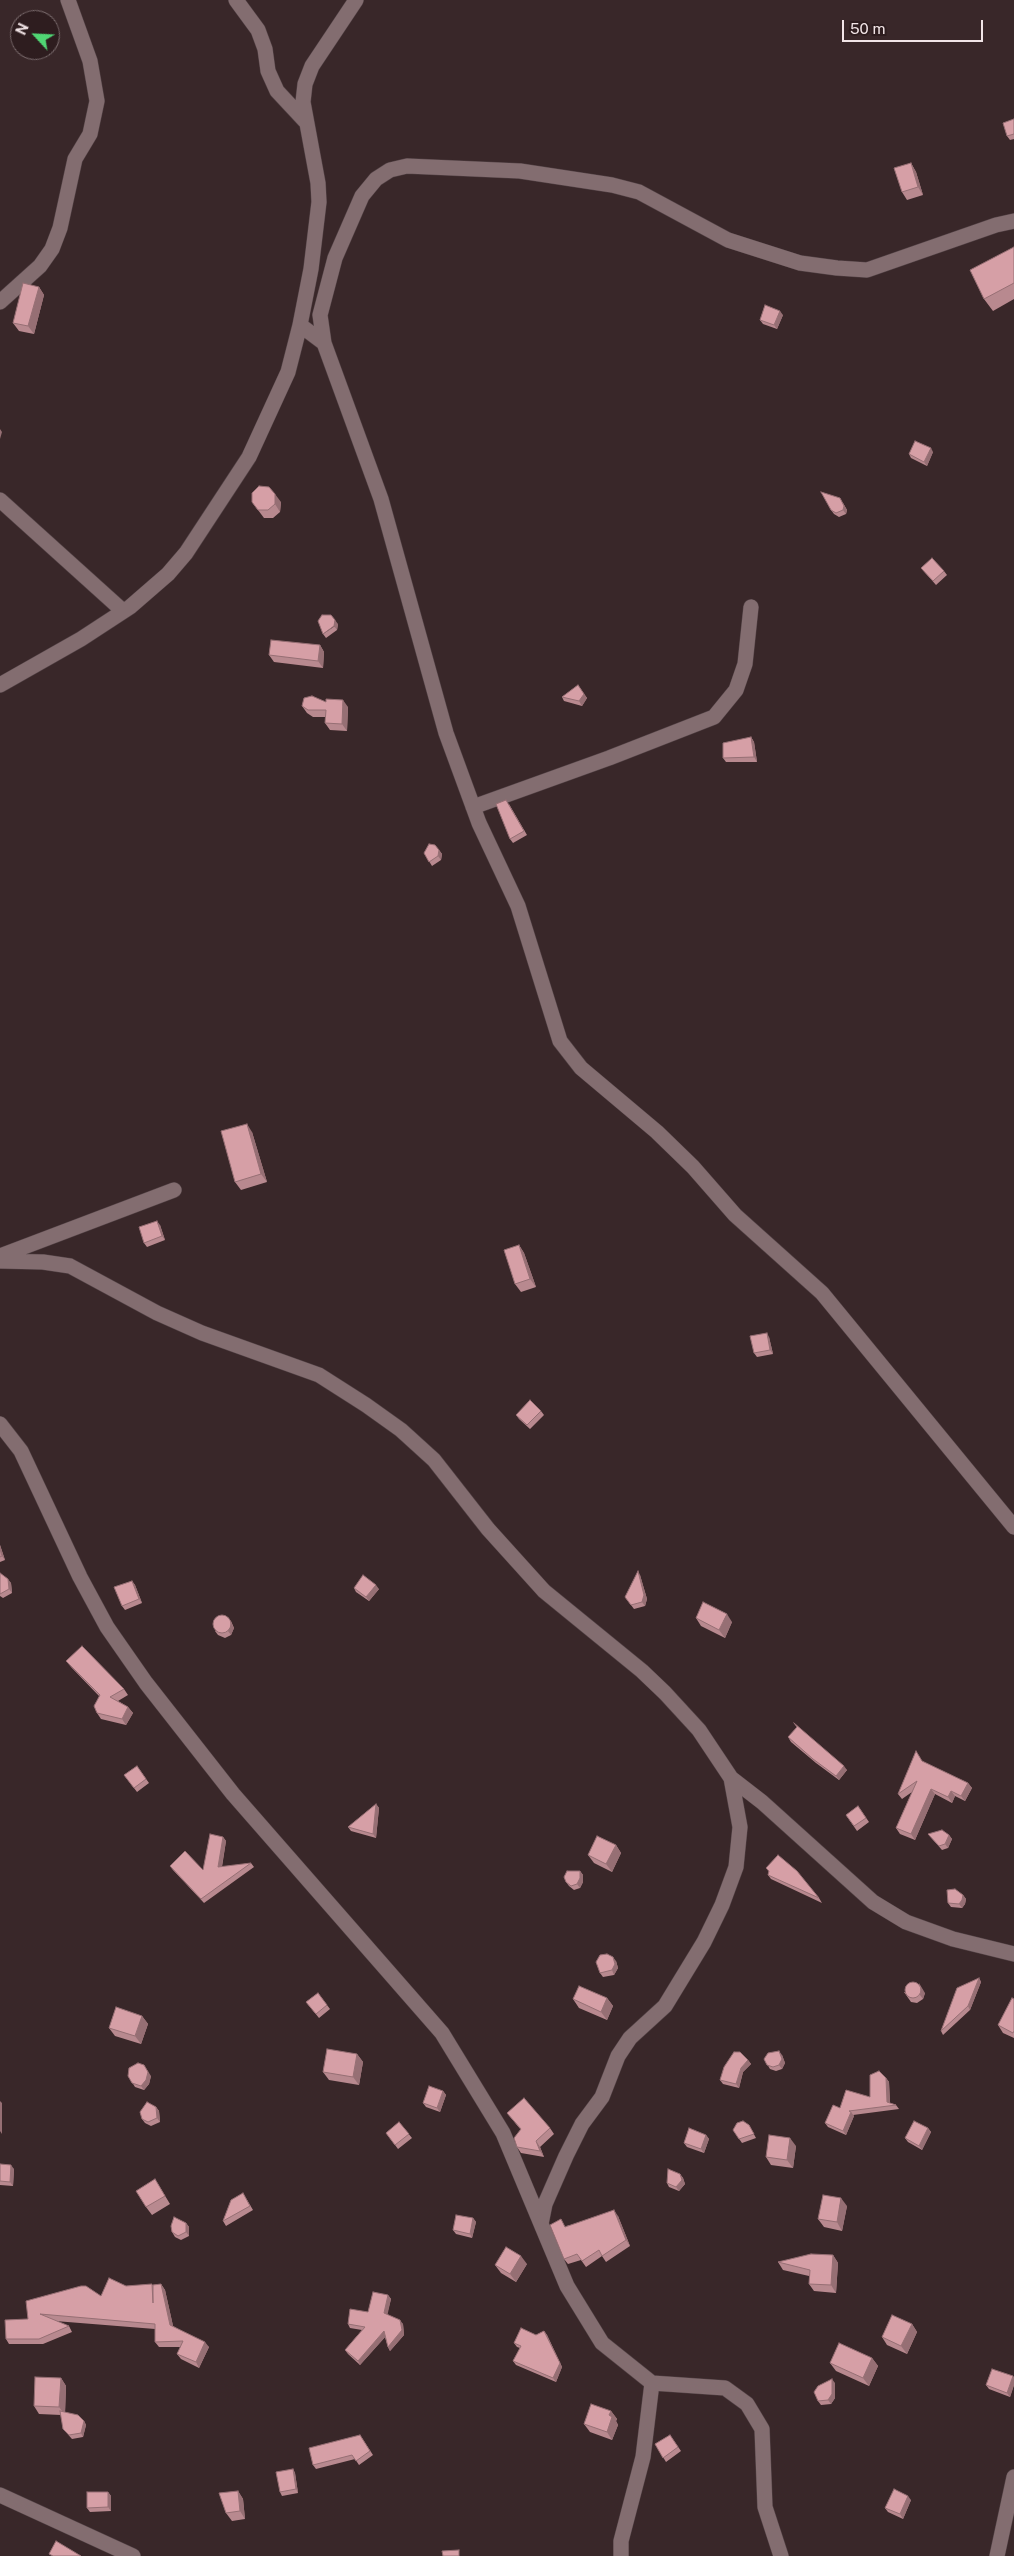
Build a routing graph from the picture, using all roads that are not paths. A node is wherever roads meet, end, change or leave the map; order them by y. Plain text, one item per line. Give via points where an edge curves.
1 (68, 0) edge
2 (236, 0) edge
3 (356, 0) edge
4 (305, 121) junction
5 (1014, 221) edge
6 (0, 302) edge
7 (300, 325) junction
8 (324, 343) junction
9 (0, 500) edge
10 (751, 607) dead end
11 (123, 611) junction
12 (0, 685) edge
13 (473, 807) junction
14 (174, 1190) dead end
15 (0, 1256) edge
16 (0, 1261) edge
17 (0, 1424) edge
18 (1014, 1527) edge
19 (731, 1778) junction
20 (1014, 1954) edge
21 (541, 2224) junction
22 (652, 2383) junction
23 (1014, 2477) edge
24 (0, 2495) edge
25 (133, 2556) edge
26 (621, 2556) edge
27 (782, 2556) edge
28 (997, 2556) edge

1 - 6 street via 90,61 97,101 90,134 75,159 60,228 52,249 40,266
2 - 4 street via 258,30 268,71 277,91
3 - 4 street via 312,66 305,84
4 - 7 street via 319,202
5 - 8 street via 867,270 837,268 800,263 728,240 639,192 612,185 520,171 407,166 390,170 376,179 362,196 326,285 320,314
7 - 8 street
7 - 11 street via 288,372 249,457 186,554 168,574
8 - 13 street via 381,500 446,733
9 - 11 street
10 - 13 street via 745,664 736,690 714,717
11 - 12 street
13 - 18 street via 518,906 560,1041 568,1053 581,1068 657,1132 735,1215 822,1293
14 - 15 street
16 - 19 street via 70,1266 193,1329 319,1375 366,1404 434,1460 488,1529 544,1590 665,1694 699,1730
17 - 21 street via 20,1451 107,1627 146,1683 234,1794 446,2039 503,2133
19 - 20 street via 874,1902 906,1922 953,1939
19 - 21 street via 740,1827 736,1867 722,1905 704,1942 665,2006 630,2038 618,2056 602,2097 582,2124 562,2164
21 - 22 street via 567,2286 602,2343
22 - 26 street via 643,2457 621,2541
22 - 27 street via 725,2388 747,2404 762,2429 765,2507
23 - 28 street
24 - 25 street

